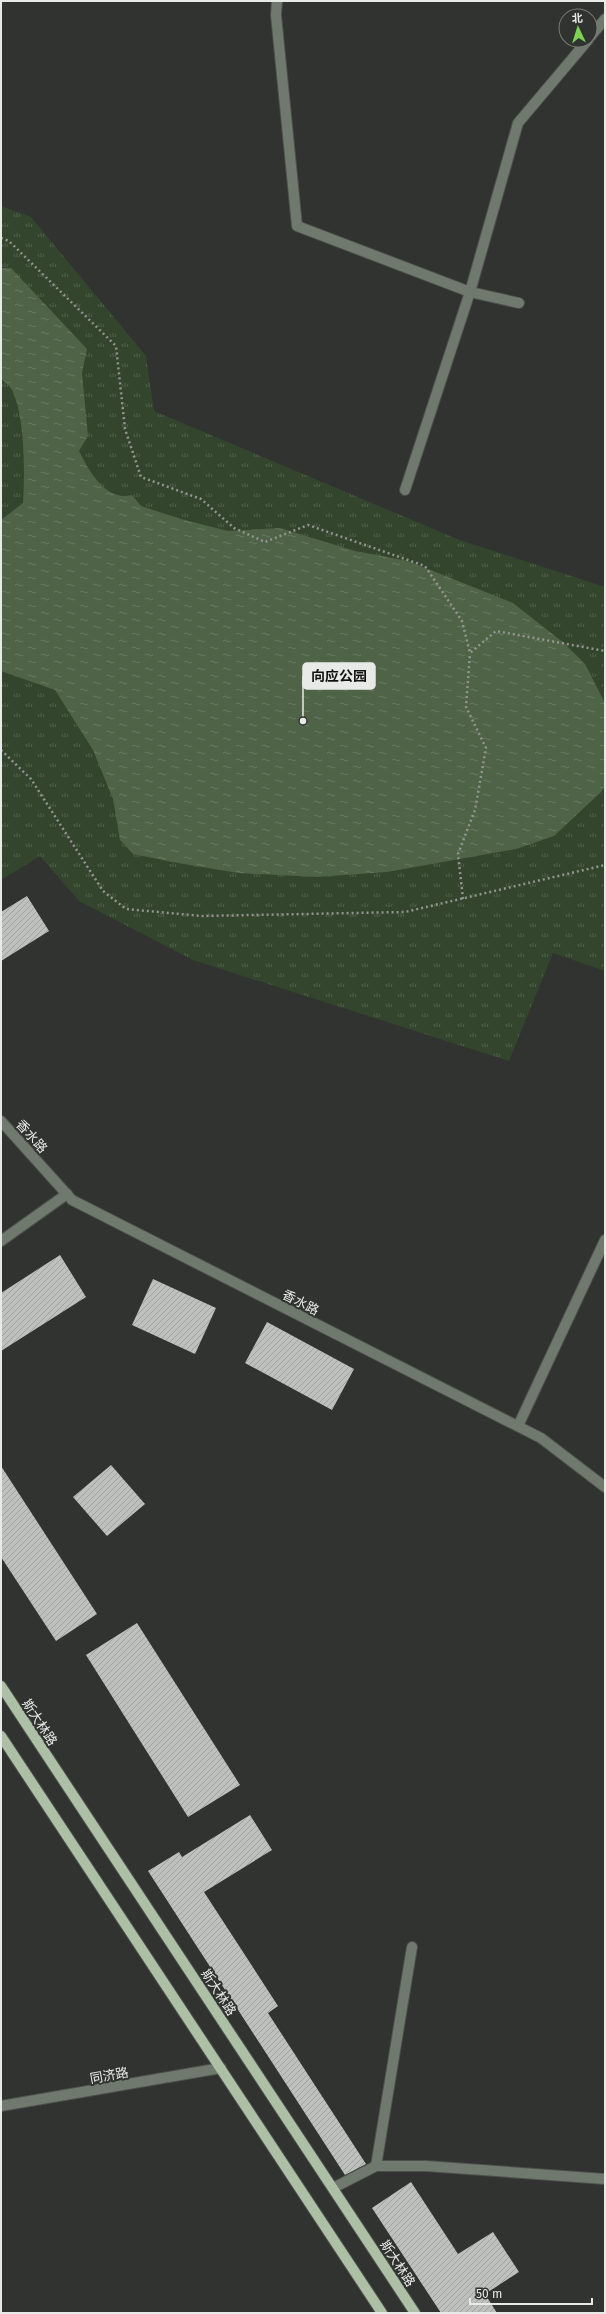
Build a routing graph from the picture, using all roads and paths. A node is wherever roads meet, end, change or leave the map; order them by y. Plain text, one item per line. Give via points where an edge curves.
1 (276, 1) edge
2 (605, 19) edge
3 (598, 27) edge
4 (581, 48) edge
5 (1, 238) edge
6 (470, 292) junction
7 (519, 303) dead end
8 (405, 490) dead end
9 (605, 651) edge
10 (470, 653) junction
11 (1, 750) edge
12 (605, 865) edge
13 (463, 899) junction
14 (1, 1121) edge
15 (67, 1194) junction
16 (1, 1240) edge
17 (605, 1240) edge
18 (518, 1426) junction
19 (605, 1487) edge
20 (1, 1686) edge
21 (2, 1738) edge
22 (412, 1947) dead end
23 (221, 2068) junction
24 (1, 2106) edge
25 (376, 2166) junction
26 (605, 2179) edge
27 (332, 2188) junction
28 (382, 2313) edge
29 (415, 2313) edge

1 - 6 street via 297,226
2 - 3 street
4 - 6 street via 518,123
5 - 10 path via 10,241 116,346 125,430 141,477 201,499 234,528 266,542 308,525 425,566 462,621
6 - 7 street
6 - 8 street
9 - 10 path via 496,631
10 - 13 path via 466,707 486,748 475,810 458,854
11 - 13 path via 32,779 103,891 126,909 202,916 405,912
12 - 13 path
14 - 15 street, 香水路
15 - 16 street
15 - 18 street, 香水路 via 72,1200
17 - 18 street
18 - 19 street, 香水路 via 541,1438
20 - 27 main road, 斯大林路
21 - 23 main road
22 - 25 street
23 - 24 street, 同济路
23 - 28 main road
25 - 26 street via 426,2166
25 - 27 street
27 - 29 main road, 斯大林路

